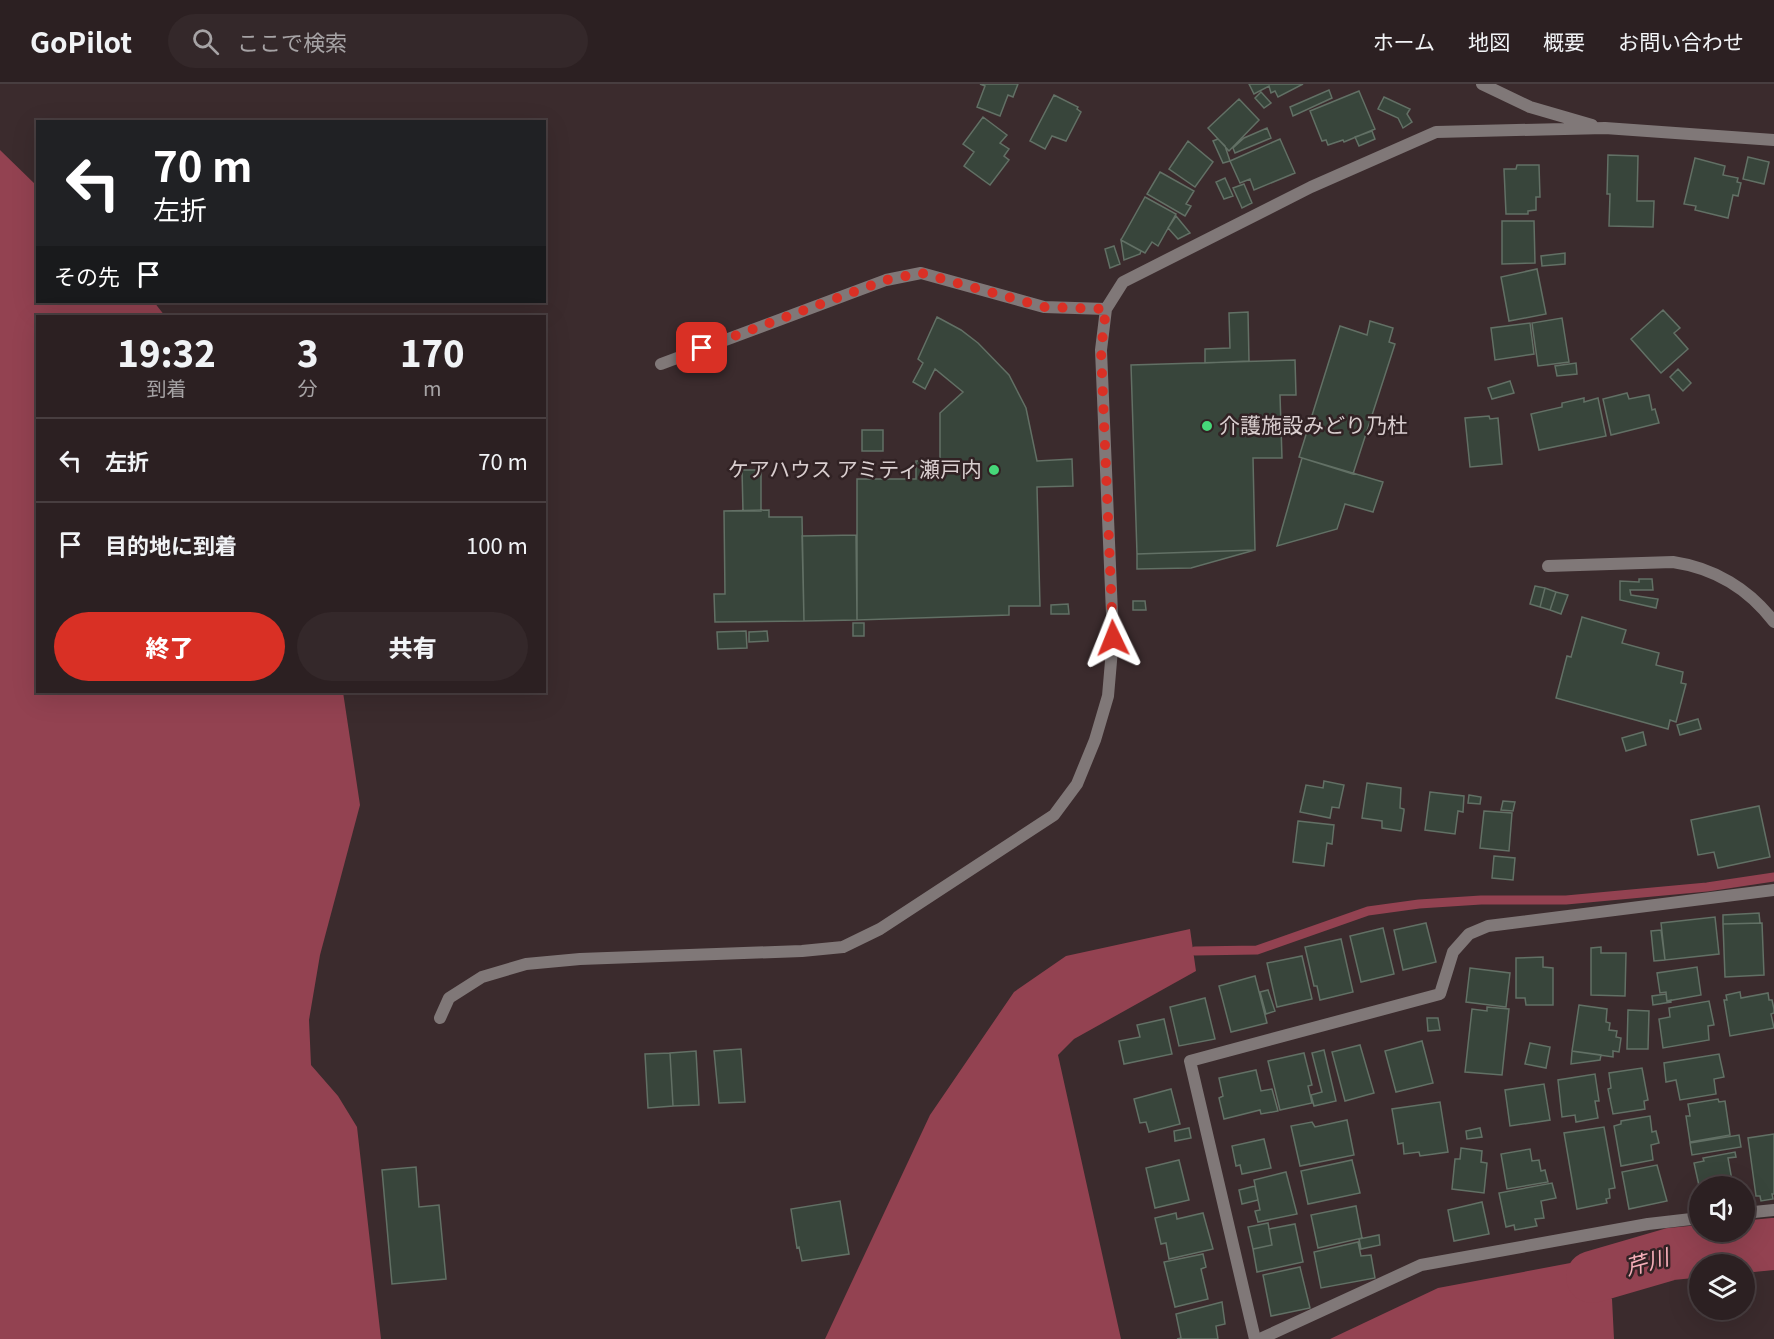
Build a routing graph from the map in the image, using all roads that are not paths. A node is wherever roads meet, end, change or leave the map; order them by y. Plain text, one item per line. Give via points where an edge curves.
1 (1482, 84) edge
2 (1605, 128) junction
3 (1774, 140) edge
4 (1106, 309) junction
5 (661, 364) dead end
6 (1548, 566) dead end
7 (1774, 622) edge
8 (1774, 890) edge
9 (440, 1018) dead end
10 (1774, 1210) edge
11 (1755, 1212) edge
12 (1689, 1219) edge
13 (1255, 1339) edge
14 (1260, 1339) edge

1 - 2 street via 1530,107
2 - 3 street
2 - 4 street via 1436,132 1311,187 1123,282
4 - 5 street via 1044,307 921,273 886,280
4 - 9 street via 1101,350 1113,638 1108,696 1077,784 1054,815 880,929 843,947 526,964 482,977 449,998
6 - 7 street via 1673,562 1694,565 1749,594
8 - 13 street via 1488,926 1469,934 1453,952 1440,994 1190,1061
10 - 11 street
12 - 14 street via 1421,1265

